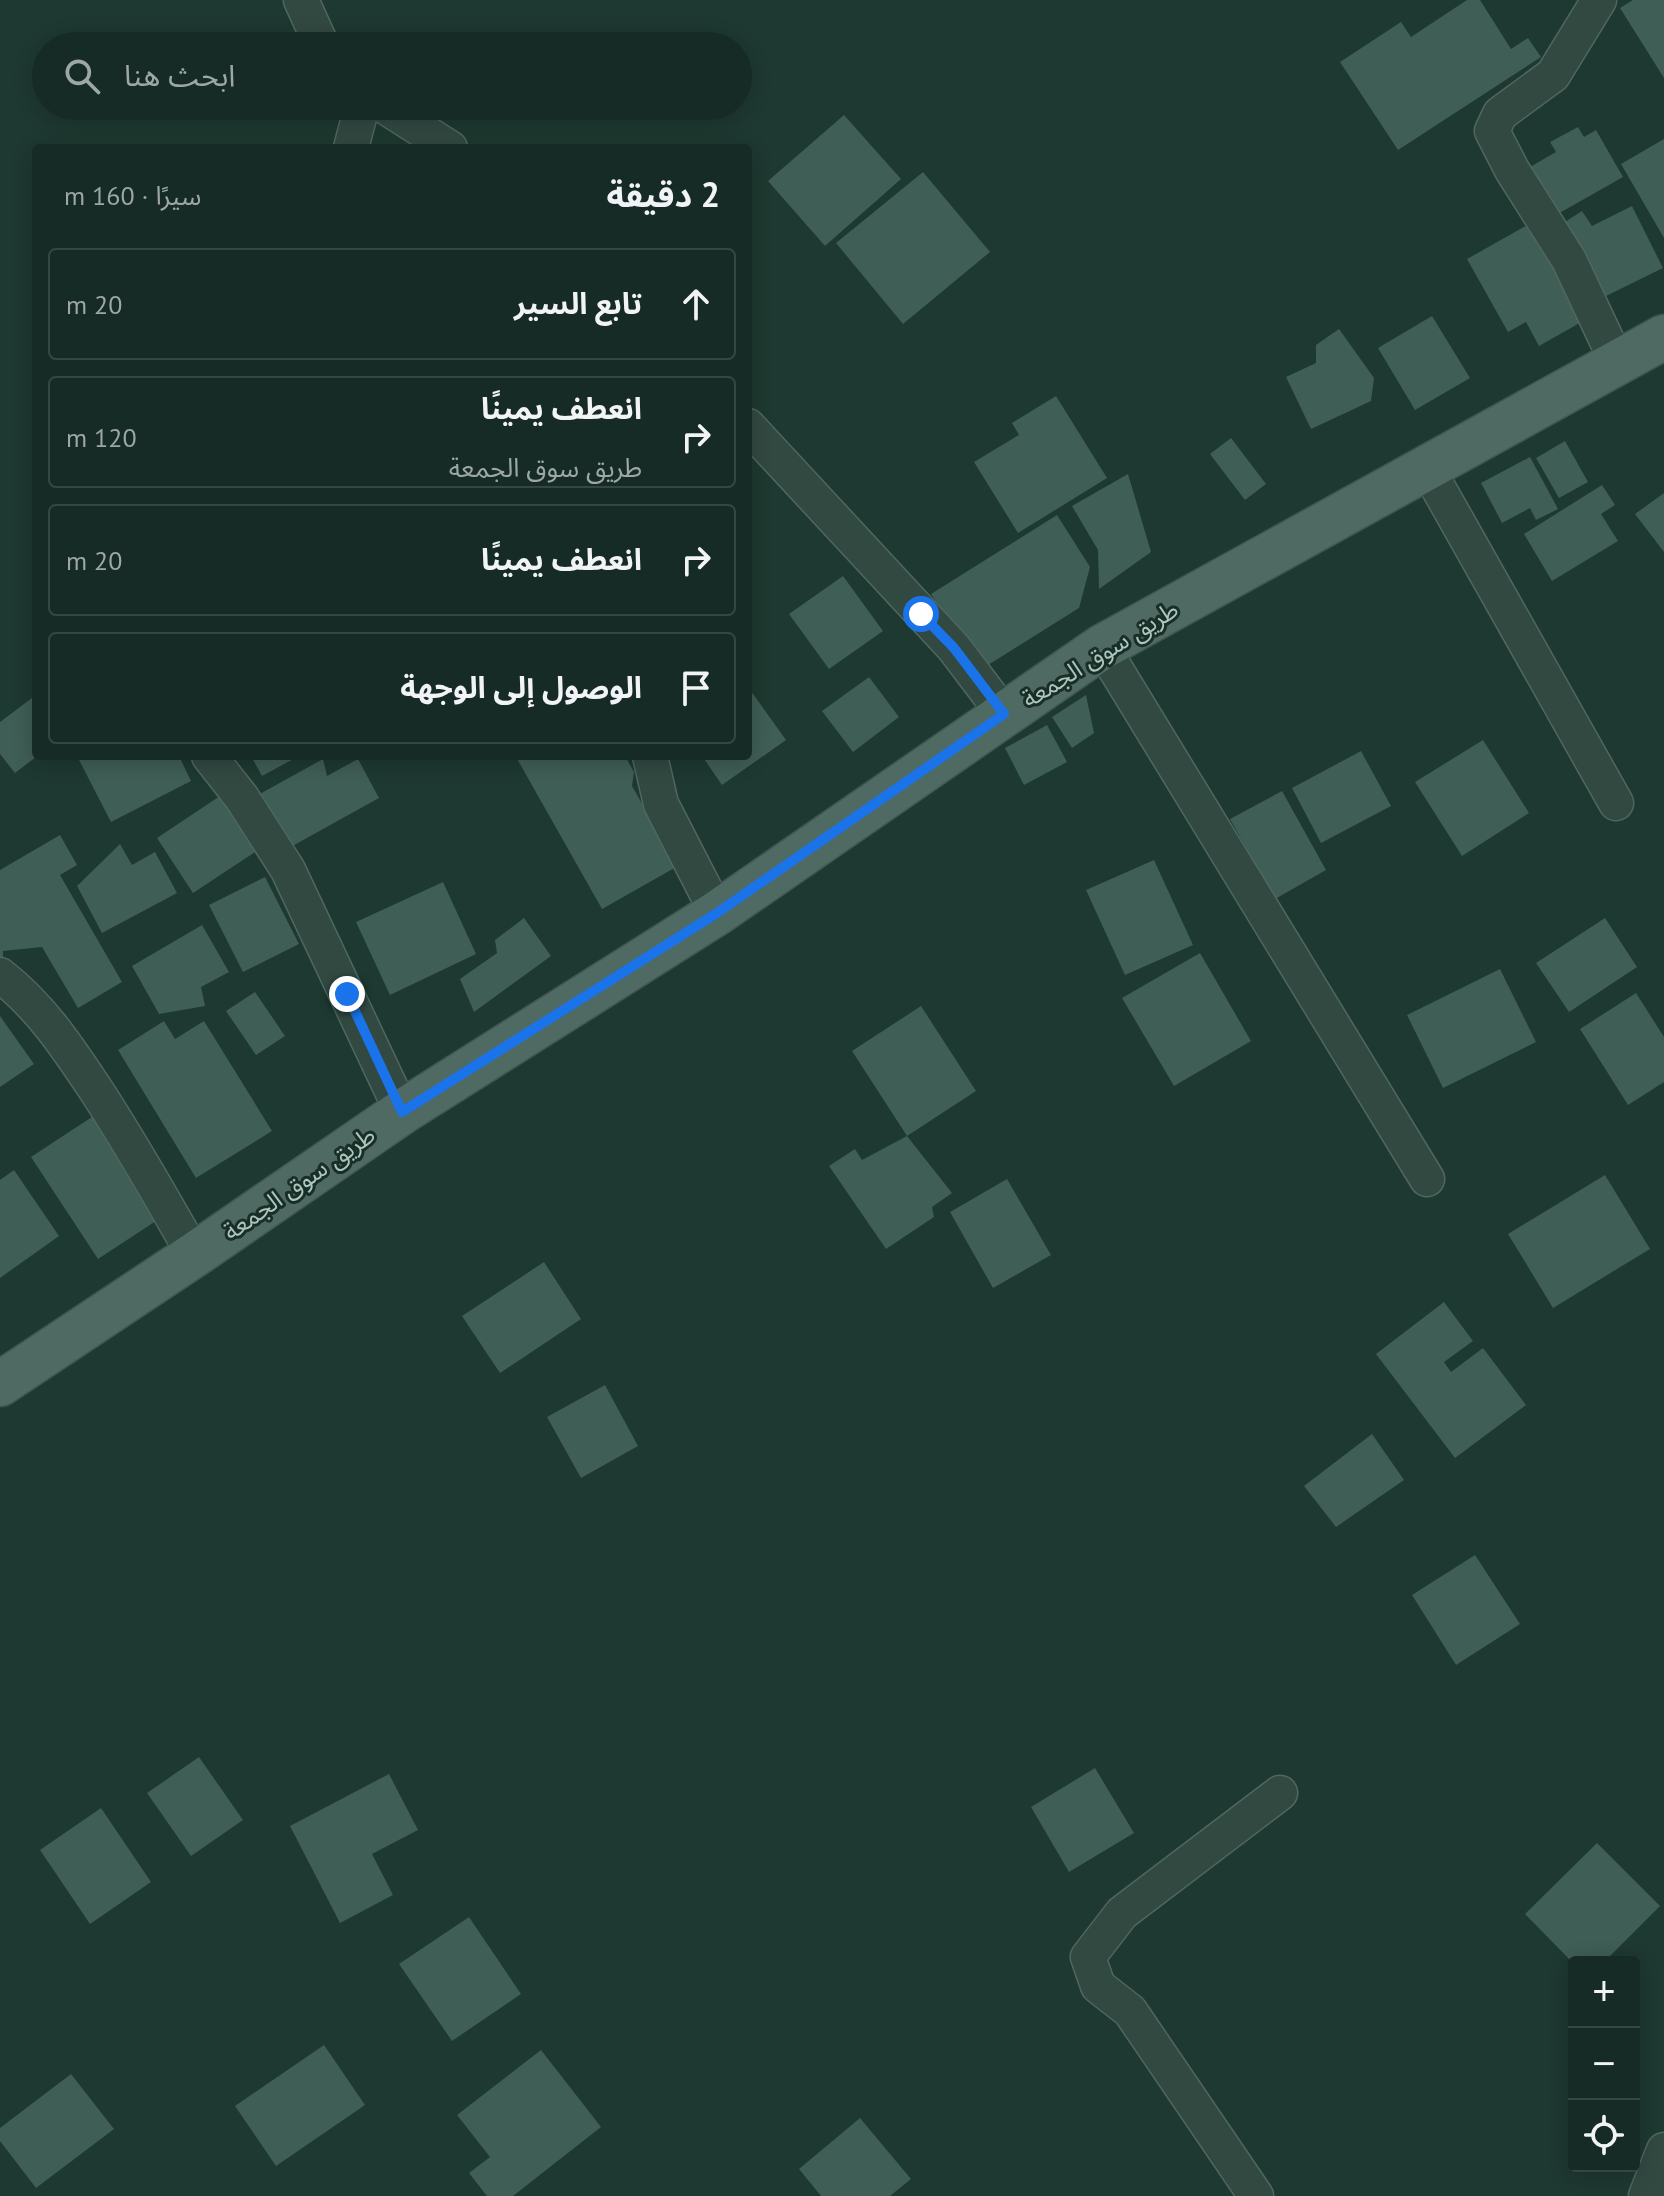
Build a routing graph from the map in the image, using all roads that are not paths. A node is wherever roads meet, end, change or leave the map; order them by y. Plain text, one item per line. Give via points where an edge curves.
1 (301, 0) edge
2 (1599, 0) edge
3 (316, 32) edge
4 (358, 120) edge
5 (406, 120) edge
6 (352, 144) edge
7 (444, 144) edge
8 (1664, 337) edge
9 (1618, 364) junction
10 (752, 430) edge
11 (1427, 468) junction
12 (1102, 647) junction
13 (1004, 714) junction
14 (212, 760) edge
15 (651, 760) edge
16 (1616, 803) dead end
17 (717, 913) junction
18 (0, 975) edge
19 (402, 1112) junction
20 (1427, 1179) dead end
21 (194, 1255) junction
22 (0, 1384) edge
23 (1280, 1793) dead end
24 (1664, 2150) edge
25 (1256, 2196) edge
26 (1646, 2196) edge

1 - 3 street
2 - 9 street via 1553,75 1500,114 1492,131 1569,260
4 - 6 street
5 - 7 street
8 - 9 main road, طريق سوق الجمعة
9 - 11 main road, طريق سوق الجمعة
10 - 13 street via 954,648
11 - 12 main road, طريق سوق الجمعة
11 - 16 street
12 - 13 main road, طريق سوق الجمعة
12 - 20 street
13 - 17 main road, طريق سوق الجمعة
14 - 19 street via 288,870
15 - 17 street via 661,804
17 - 19 main road, طريق سوق الجمعة
18 - 21 street via 59,1033 133,1146
19 - 21 main road, طريق سوق الجمعة
21 - 22 main road, طريق سوق الجمعة
23 - 25 street via 1122,1913 1088,1957 1098,1986 1130,2011
24 - 26 street

